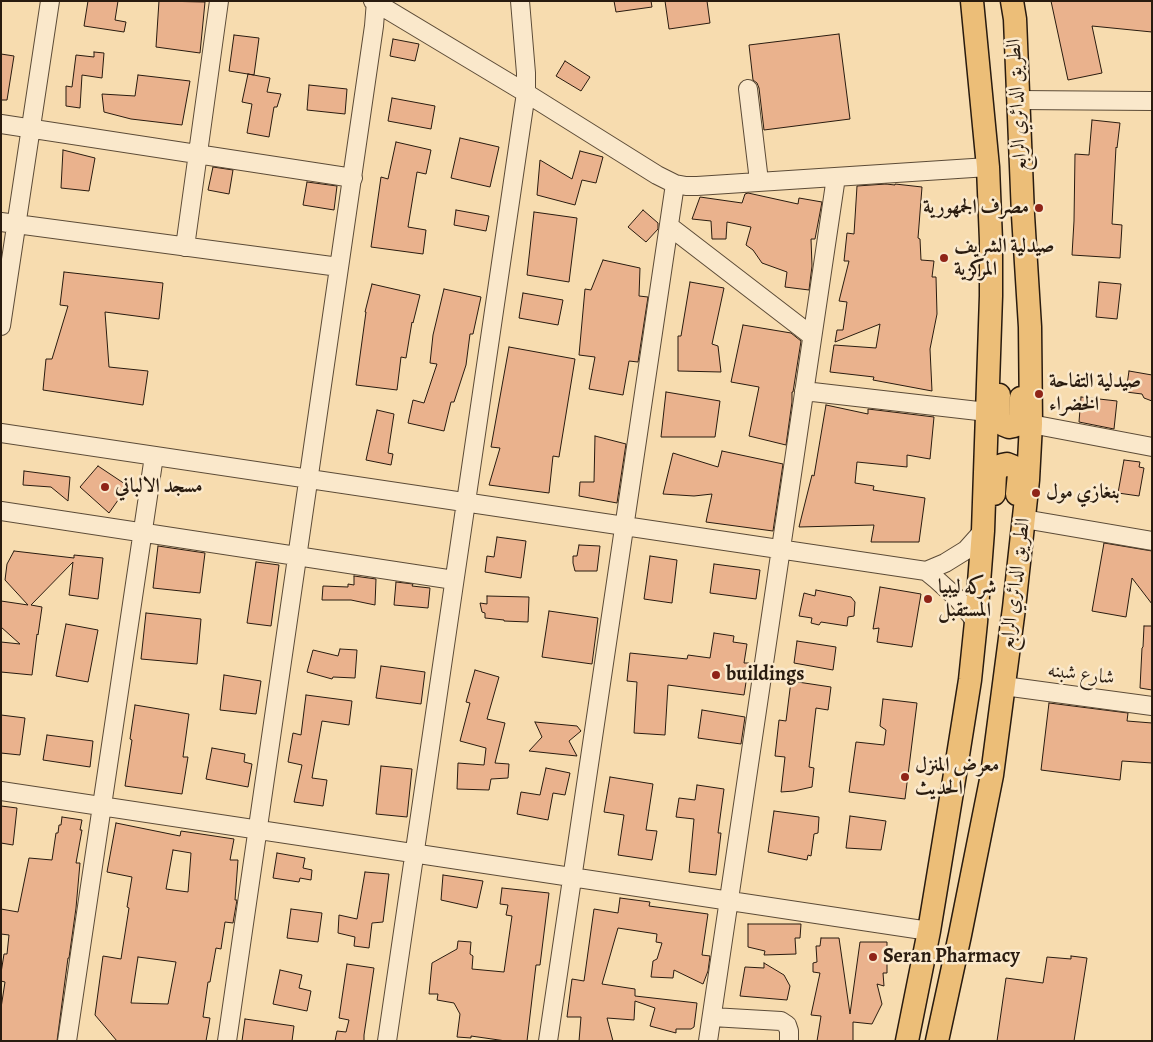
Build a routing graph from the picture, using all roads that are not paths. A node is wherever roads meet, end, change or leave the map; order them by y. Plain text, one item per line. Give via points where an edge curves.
1 (50, 1) edge
2 (219, 1) edge
3 (520, 1) edge
4 (972, 1) edge
5 (1012, 1) edge
6 (375, 2) edge
7 (748, 89) dead end
8 (526, 93) junction
9 (1018, 100) junction
10 (1152, 102) edge
11 (1, 124) edge
12 (31, 128) junction
13 (198, 154) junction
14 (988, 168) junction
15 (836, 177) junction
16 (352, 178) junction
17 (758, 181) junction
18 (676, 184) junction
19 (9, 223) edge
20 (669, 226) junction
21 (185, 247) junction
22 (339, 267) junction
23 (991, 267) junction
24 (1, 326) edge
25 (1030, 335) junction
26 (812, 336) junction
27 (804, 391) junction
28 (987, 412) junction
29 (1031, 424) junction
30 (1, 433) edge
31 (1152, 447) edge
32 (154, 456) junction
33 (308, 479) junction
34 (466, 502) junction
35 (1, 511) edge
36 (1024, 519) junction
37 (624, 526) junction
38 (982, 531) junction
39 (143, 532) junction
40 (1152, 541) edge
41 (781, 550) junction
42 (297, 556) junction
43 (926, 571) junction
44 (454, 580) junction
45 (978, 588) junction
46 (1014, 608) junction
47 (976, 622) junction
48 (1004, 686) junction
49 (1152, 706) edge
50 (1, 791) edge
51 (102, 806) junction
52 (257, 830) junction
53 (414, 853) junction
54 (572, 877) junction
55 (729, 901) junction
56 (929, 931) junction
57 (712, 1017) junction
58 (67, 1041) edge
59 (226, 1041) edge
60 (387, 1041) edge
61 (548, 1041) edge
62 (708, 1041) edge
63 (789, 1041) edge
64 (907, 1041) edge
65 (936, 1041) edge

1 - 12 street
2 - 13 street
3 - 8 street
4 - 14 main road, الطريق الدائري الرابع
5 - 9 main road, الطريق الدائري الرابع
6 - 8 street
6 - 16 street
7 - 17 street
8 - 18 street
8 - 34 street
9 - 10 street
9 - 25 main road, الطريق الدائري الرابع
11 - 12 street
12 - 13 street
12 - 19 street
13 - 16 street
13 - 21 street
14 - 15 street
14 - 23 main road, الطريق الدائري الرابع
15 - 17 street
15 - 26 street
16 - 22 street
17 - 18 street via 697,186
18 - 20 street
19 - 21 street
19 - 24 street
20 - 26 street
20 - 37 street
21 - 22 street
22 - 33 street
23 - 25 main road via 1000,286 1004,311 998,418 1009,427 1020,420 1021,353
23 - 28 main road, الطريق الدائري الرابع
25 - 29 main road, الطريق الدائري الرابع
26 - 27 street
27 - 28 street
27 - 41 street
28 - 38 main road, الطريق الدائري الرابع
29 - 31 street
29 - 36 main road, الطريق الدائري الرابع
30 - 32 street
32 - 33 street
32 - 39 street
33 - 34 street
33 - 42 street
34 - 37 street
34 - 44 street
35 - 39 street
36 - 40 street
36 - 46 main road, الطريق الدائري الرابع
37 - 41 street
37 - 54 street
38 - 43 street via 966,550
38 - 45 main road, الطريق الدائري الرابع
39 - 42 street
39 - 51 street
41 - 43 street
41 - 55 street
42 - 44 street
42 - 52 street
43 - 47 street via 958,599
44 - 53 street
45 - 46 main road via 990,571 995,474 1007,464 1019,474 1007,569
45 - 47 main road, الطريق الدائري الرابع
46 - 48 main road, الطريق الدائري الرابع
47 - 56 main road, الطريق الدائري الرابع via 967,699
48 - 49 street, شارع شبنه
48 - 65 main road, الطريق الدائري الرابع via 992,775
50 - 51 street
51 - 52 street
51 - 58 street
52 - 53 street
52 - 59 street
53 - 54 street
53 - 60 street
54 - 55 street
54 - 61 street
55 - 56 street
55 - 57 street
56 - 64 main road, الطريق الدائري الرابع
57 - 62 street
57 - 63 street via 782,1021 790,1031

